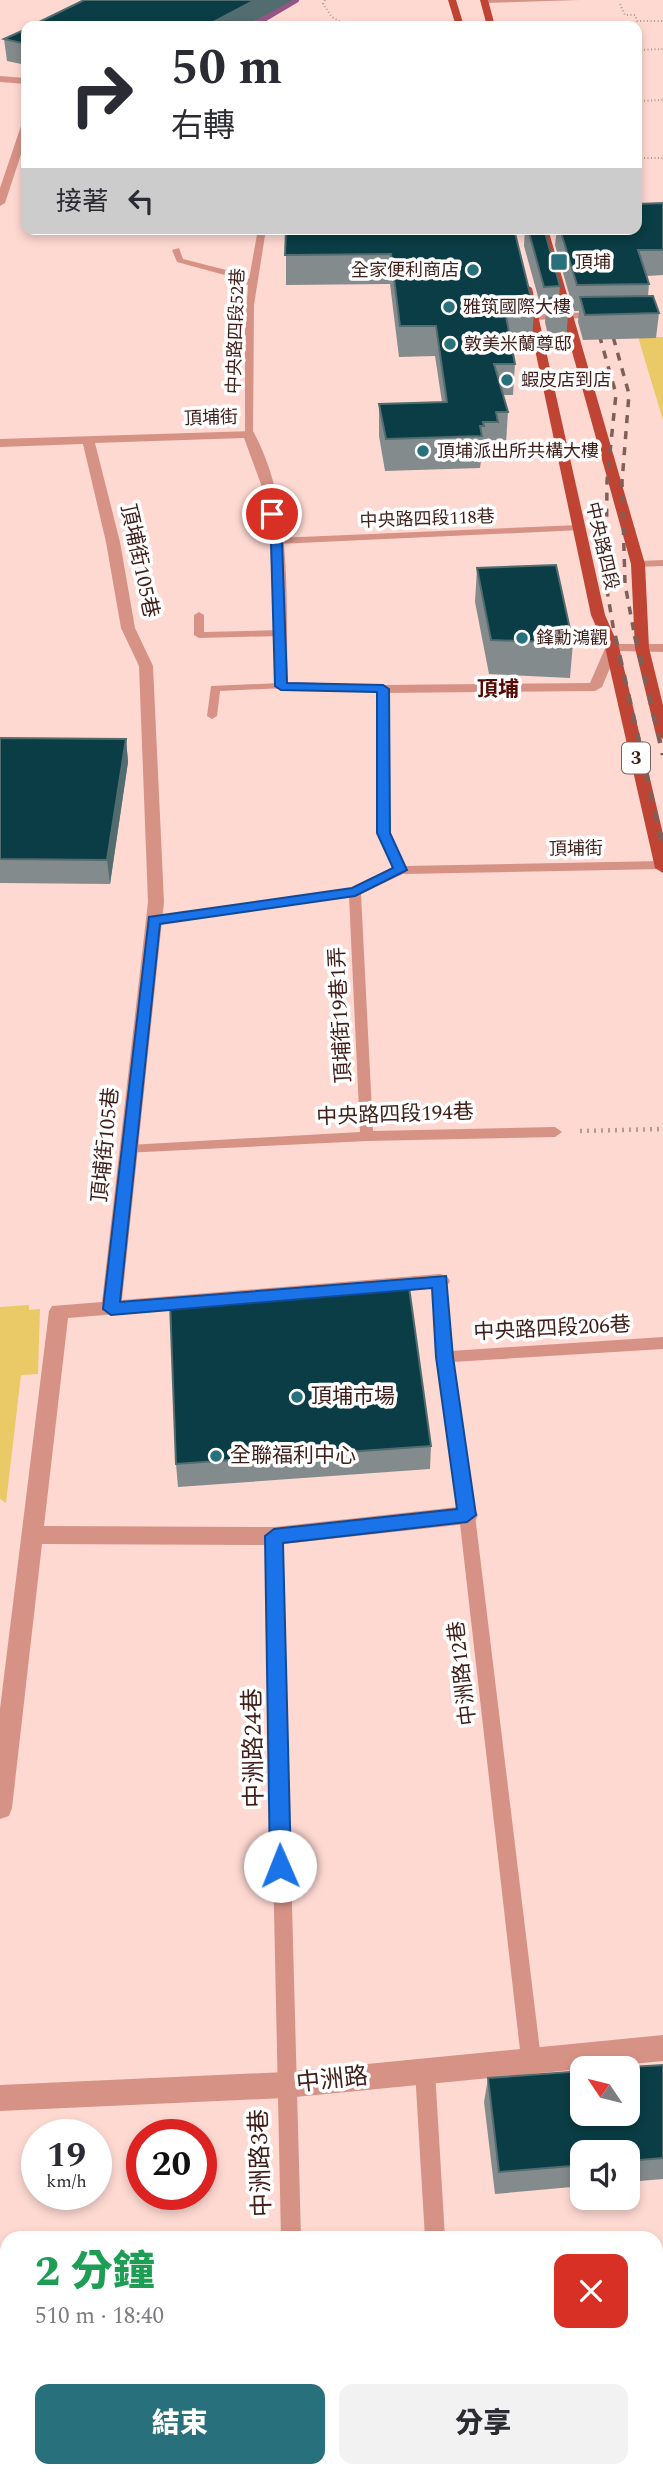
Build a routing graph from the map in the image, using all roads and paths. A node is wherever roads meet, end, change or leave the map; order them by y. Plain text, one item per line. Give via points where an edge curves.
1 (325, 0) edge
2 (452, 0) edge
3 (484, 0) edge
4 (577, 0) edge
5 (620, 4) dead end
6 (339, 21) edge
7 (458, 21) edge
8 (490, 21) edge
9 (637, 21) edge
10 (663, 21) edge
11 (642, 22) edge
12 (663, 49) edge
13 (642, 50) edge
14 (0, 79) edge
15 (21, 81) edge
16 (663, 100) edge
17 (642, 101) edge
18 (21, 141) edge
19 (642, 158) edge
20 (663, 158) edge
21 (0, 203) edge
22 (260, 235) edge
23 (545, 235) edge
24 (176, 250) dead end
25 (522, 271) edge
26 (253, 284) junction
27 (616, 315) edge
28 (566, 316) junction
29 (535, 317) junction
30 (249, 434) junction
31 (88, 441) junction
32 (0, 443) edge
33 (579, 528) junction
34 (277, 541) junction
35 (638, 564) junction
36 (663, 564) edge
37 (199, 615) dead end
38 (280, 633) junction
39 (612, 647) junction
40 (642, 648) junction
41 (663, 648) edge
42 (281, 686) junction
43 (383, 689) junction
44 (212, 716) dead end
45 (663, 735) edge
46 (663, 866) edge
47 (401, 870) junction
48 (355, 891) junction
49 (154, 920) junction
50 (663, 1129) edge
51 (555, 1132) joint
52 (367, 1136) junction
53 (129, 1150) junction
54 (440, 1281) joint
55 (111, 1309) junction
56 (663, 1343) edge
57 (444, 1357) junction
58 (467, 1515) junction
59 (33, 1535) junction
60 (274, 1536) junction
61 (0, 1808) edge
62 (663, 2048) edge
63 (531, 2059) junction
64 (425, 2070) junction
65 (285, 2085) junction
66 (0, 2098) edge
67 (291, 2231) edge
68 (435, 2231) edge

1 - 6 path via 323,4
2 - 7 main road
3 - 4 lane
3 - 8 main road
5 - 9 path via 625,15 635,15
10 - 11 path
12 - 13 path
14 - 15 street
16 - 17 path
18 - 21 street
19 - 20 path
22 - 26 lane, 中央路四段52巷
23 - 28 main road, 中央路四段 / 3
24 - 26 lane via 180,260
25 - 29 main road, 中央路四段 / 3
26 - 30 lane, 中央路四段52巷
27 - 28 street
28 - 29 street
28 - 35 main road, 中央路四段 / 3
29 - 33 main road, 中央路四段 / 3
30 - 31 street, 頂埔街
30 - 34 street, 頂埔街 via 268,487
31 - 32 street, 頂埔街
31 - 49 street, 頂埔街105巷 via 128,628 146,666
33 - 34 lane, 中央路四段118巷
33 - 39 main road, 中央路四段 / 3 via 598,615
34 - 38 street, 頂埔街
35 - 36 lane
35 - 40 main road, 中央路四段 / 3
37 - 38 lane via 199,635
38 - 42 street, 頂埔街
39 - 40 street
39 - 43 street via 595,687
39 - 46 main road, 中央路四段 / 3
40 - 41 street
40 - 45 main road, 中央路四段 / 3
42 - 43 street
42 - 44 lane via 215,688
43 - 47 lane via 383,833
46 - 47 lane, 頂埔街
47 - 48 lane
48 - 49 lane
48 - 52 lane, 頂埔街19巷1弄
49 - 53 street, 頂埔街105巷
50 - 51 path
51 - 52 lane, 中央路四段194巷
52 - 53 lane, 中央路四段194巷
53 - 55 street, 頂埔街105巷
54 - 55 street
54 - 57 lane, 中洲路12巷
55 - 59 street via 59,1311
56 - 57 lane, 中央路四段206巷
57 - 58 lane, 中洲路12巷
58 - 60 street
58 - 63 lane, 中洲路12巷
59 - 60 street
59 - 61 street
60 - 65 lane, 中洲路24巷
62 - 63 street, 中洲路
63 - 64 street, 中洲路
64 - 65 street, 中洲路
64 - 68 lane
65 - 66 street, 中洲路
65 - 67 lane, 中洲路3巷

